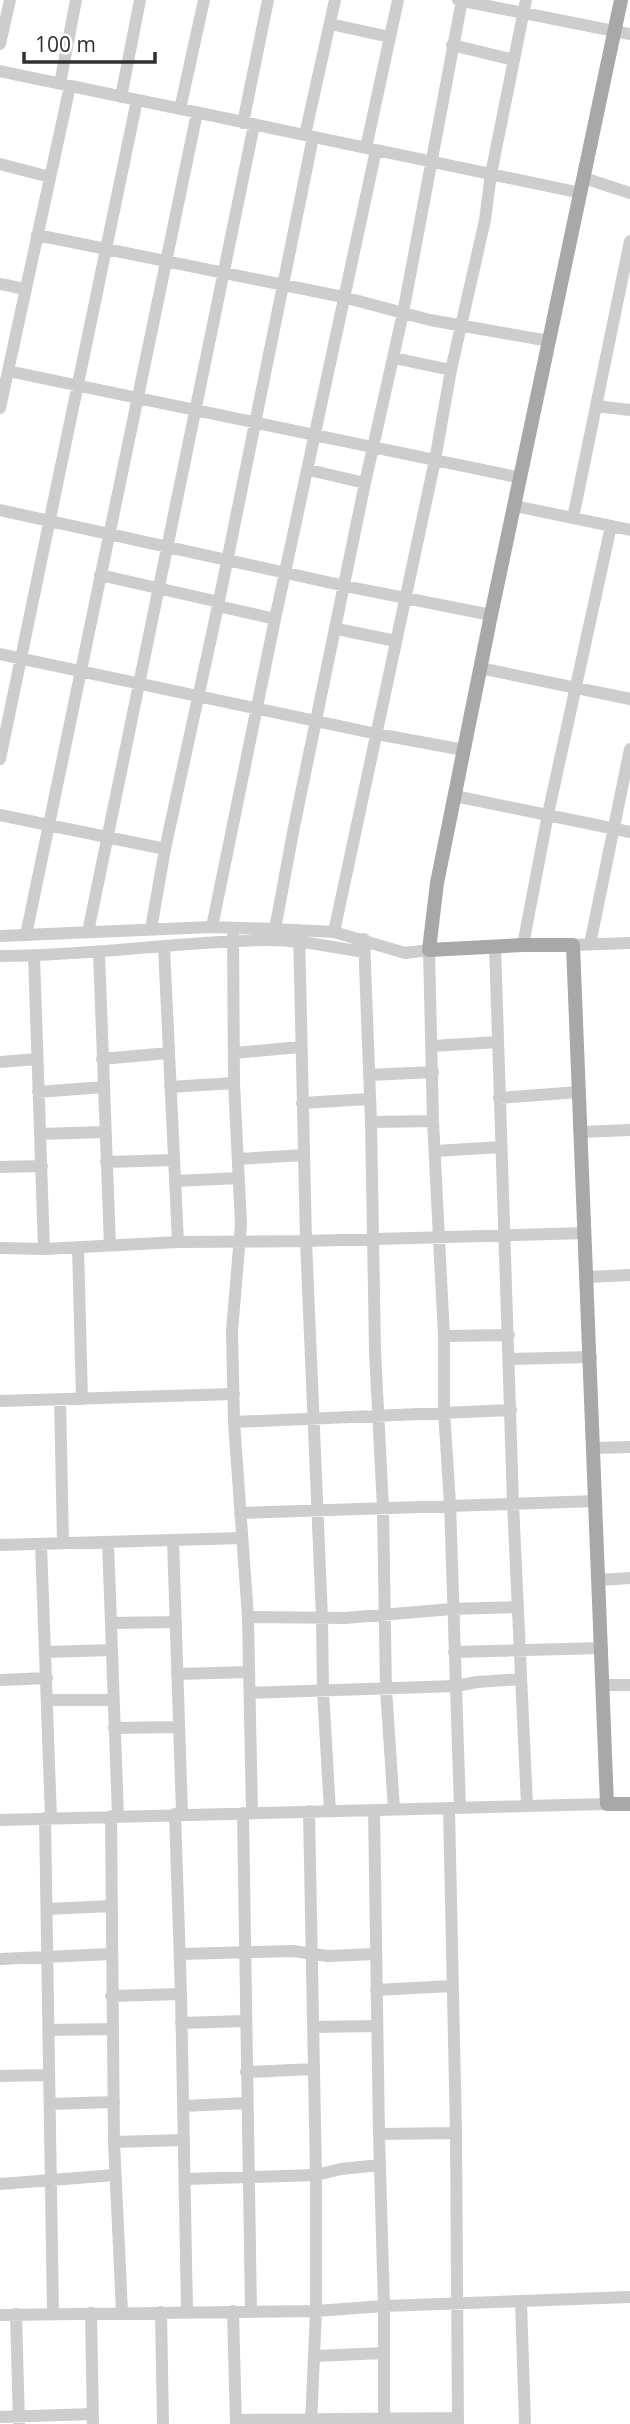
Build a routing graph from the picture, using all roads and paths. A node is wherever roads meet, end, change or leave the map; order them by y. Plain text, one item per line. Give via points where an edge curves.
1 (10, 0) edge
2 (76, 0) edge
3 (140, 0) edge
4 (204, 0) edge
5 (268, 0) edge
6 (335, 0) edge
7 (398, 0) edge
8 (461, 0) edge
9 (526, 0) edge
10 (621, 0) edge
11 (523, 13) junction
12 (330, 24) junction
13 (615, 31) junction
14 (630, 34) edge
15 (390, 37) junction
16 (0, 44) edge
17 (452, 45) junction
18 (514, 60) junction
19 (0, 71) edge
20 (65, 85) junction
21 (121, 97) junction
22 (137, 100) junction
23 (180, 109) junction
24 (197, 113) junction
25 (249, 124) junction
26 (309, 136) junction
27 (371, 149) junction
28 (430, 162) junction
29 (0, 164) edge
30 (491, 174) junction
31 (50, 177) junction
32 (582, 186) junction
33 (630, 193) edge
34 (37, 235) junction
35 (630, 241) edge
36 (107, 248) junction
37 (164, 261) junction
38 (224, 273) junction
39 (0, 284) edge
40 (282, 284) junction
41 (25, 289) junction
42 (343, 297) junction
43 (404, 313) junction
44 (461, 325) junction
45 (549, 341) junction
46 (394, 358) junction
47 (451, 370) junction
48 (8, 371) junction
49 (79, 387) junction
50 (136, 398) junction
51 (596, 406) junction
52 (0, 408) edge
53 (630, 410) edge
54 (196, 411) junction
55 (254, 424) junction
56 (316, 436) junction
57 (373, 449) junction
58 (435, 460) junction
59 (309, 470) junction
60 (521, 478) junction
61 (365, 483) junction
62 (515, 506) junction
63 (0, 510) edge
64 (573, 518) junction
65 (48, 521) junction
66 (611, 526) junction
67 (630, 530) edge
68 (108, 534) junction
69 (168, 545) junction
70 (228, 559) junction
71 (286, 573) junction
72 (100, 575) junction
73 (345, 586) junction
74 (159, 588) junction
75 (404, 598) junction
76 (218, 604) junction
77 (491, 615) junction
78 (275, 619) junction
79 (337, 629) junction
80 (396, 641) junction
81 (0, 654) edge
82 (21, 659) junction
83 (480, 668) junction
84 (80, 672) junction
85 (138, 683) junction
86 (576, 687) junction
87 (198, 695) junction
88 (630, 699) edge
89 (258, 709) junction
90 (318, 721) junction
91 (377, 734) junction
92 (630, 749) edge
93 (464, 750) junction
94 (0, 758) edge
95 (455, 796) junction
96 (548, 814) junction
97 (0, 815) edge
98 (47, 826) junction
99 (615, 829) junction
100 (630, 832) edge
101 (106, 838) junction
102 (165, 849) junction
103 (212, 928) junction
104 (151, 929) junction
105 (275, 929) junction
106 (88, 932) junction
107 (334, 932) junction
108 (26, 935) junction
109 (233, 935) junction
110 (0, 936) edge
111 (299, 936) junction
112 (630, 943) edge
113 (523, 944) junction
114 (590, 944) junction
115 (573, 945) junction
116 (364, 946) junction
117 (495, 946) junction
118 (164, 947) junction
119 (429, 950) junction
120 (99, 953) junction
121 (0, 956) edge
122 (34, 956) junction
123 (498, 1042) junction
124 (432, 1046) junction
125 (300, 1047) junction
126 (168, 1053) junction
127 (234, 1053) junction
128 (37, 1059) junction
129 (102, 1059) junction
130 (0, 1062) edge
131 (433, 1073) junction
132 (369, 1075) junction
133 (234, 1083) junction
134 (104, 1087) junction
135 (170, 1087) junction
136 (38, 1092) junction
137 (579, 1092) junction
138 (499, 1098) junction
139 (369, 1099) junction
140 (302, 1103) junction
141 (433, 1121) junction
142 (371, 1122) junction
143 (630, 1130) edge
144 (105, 1132) junction
145 (581, 1132) junction
146 (40, 1134) junction
147 (501, 1147) junction
148 (435, 1150) junction
149 (304, 1155) junction
150 (238, 1159) junction
151 (174, 1160) junction
152 (106, 1163) junction
153 (0, 1167) edge
154 (41, 1167) junction
155 (239, 1178) junction
156 (175, 1181) junction
157 (585, 1233) junction
158 (504, 1235) junction
159 (439, 1237) junction
160 (374, 1239) junction
161 (240, 1240) junction
162 (306, 1241) junction
163 (178, 1242) junction
164 (110, 1245) junction
165 (78, 1247) junction
166 (0, 1248) edge
167 (44, 1249) junction
168 (630, 1275) edge
169 (587, 1277) junction
170 (509, 1335) junction
171 (444, 1336) junction
172 (591, 1357) junction
173 (510, 1359) junction
174 (233, 1394) junction
175 (60, 1399) junction
176 (82, 1399) junction
177 (0, 1401) edge
178 (511, 1410) junction
179 (444, 1411) junction
180 (378, 1414) junction
181 (314, 1418) junction
182 (234, 1422) junction
183 (630, 1447) edge
184 (594, 1448) junction
185 (596, 1501) junction
186 (513, 1503) junction
187 (450, 1504) junction
188 (383, 1508) junction
189 (317, 1512) junction
190 (240, 1513) junction
191 (242, 1538) junction
192 (173, 1540) junction
193 (63, 1542) junction
194 (108, 1542) junction
195 (41, 1544) junction
196 (0, 1545) edge
197 (630, 1578) edge
198 (599, 1580) junction
199 (517, 1607) junction
200 (453, 1609) junction
201 (383, 1614) junction
202 (248, 1618) junction
203 (322, 1618) junction
204 (176, 1622) junction
205 (111, 1623) junction
206 (602, 1648) junction
207 (112, 1650) junction
208 (519, 1650) junction
209 (46, 1652) junction
210 (454, 1652) junction
211 (249, 1672) junction
212 (177, 1674) junction
213 (47, 1678) junction
214 (520, 1679) junction
215 (0, 1680) edge
216 (604, 1685) junction
217 (630, 1685) edge
218 (457, 1686) junction
219 (386, 1689) junction
220 (323, 1690) junction
221 (250, 1693) junction
222 (48, 1700) junction
223 (113, 1700) junction
224 (178, 1727) junction
225 (114, 1728) junction
226 (607, 1804) junction
227 (630, 1804) edge
228 (527, 1805) junction
229 (454, 1808) junction
230 (394, 1809) junction
231 (374, 1810) junction
232 (309, 1811) junction
233 (330, 1811) junction
234 (248, 1813) junction
235 (179, 1814) junction
236 (115, 1816) junction
237 (48, 1818) junction
238 (0, 1819) edge
239 (111, 1906) junction
240 (47, 1909) junction
241 (244, 1952) junction
242 (311, 1953) junction
243 (111, 1954) junction
244 (180, 1954) junction
245 (375, 1954) junction
246 (48, 1958) junction
247 (0, 1959) edge
248 (452, 1986) junction
249 (376, 1990) junction
250 (181, 1994) junction
251 (111, 1996) junction
252 (246, 2021) junction
253 (181, 2023) junction
254 (376, 2026) junction
255 (313, 2028) junction
256 (112, 2029) junction
257 (48, 2030) junction
258 (314, 2069) junction
259 (246, 2072) junction
260 (48, 2075) junction
261 (0, 2076) edge
262 (114, 2102) junction
263 (247, 2103) junction
264 (50, 2104) junction
265 (183, 2106) junction
266 (456, 2133) junction
267 (379, 2134) junction
268 (184, 2140) junction
269 (114, 2142) junction
270 (380, 2165) junction
271 (115, 2175) junction
272 (316, 2175) junction
273 (249, 2177) junction
274 (184, 2179) junction
275 (51, 2180) junction
276 (0, 2184) edge
277 (630, 2297) edge
278 (521, 2301) junction
279 (457, 2304) junction
280 (384, 2306) junction
281 (187, 2311) junction
282 (233, 2311) junction
283 (251, 2311) junction
284 (316, 2311) junction
285 (122, 2312) junction
286 (161, 2312) junction
287 (53, 2313) junction
288 (91, 2313) junction
289 (16, 2314) junction
290 (0, 2315) edge
291 (384, 2353) junction
292 (314, 2356) junction
293 (0, 2417) edge
294 (93, 2419) edge
295 (19, 2420) edge
296 (384, 2421) edge
297 (458, 2421) edge
298 (236, 2422) edge
299 (311, 2422) edge
300 (163, 2424) edge
301 (525, 2424) edge

1 - 16 street
2 - 20 street
3 - 21 street
4 - 23 street
5 - 25 street
6 - 12 street
7 - 15 street
8 - 11 street
8 - 17 street
9 - 11 street
10 - 13 main road
11 - 13 street
11 - 18 street
12 - 15 street
12 - 26 street
13 - 14 street
13 - 32 main road
15 - 27 street
17 - 18 street
17 - 28 street
18 - 30 street
19 - 20 street
20 - 21 street
20 - 31 street
21 - 22 street
22 - 23 street
22 - 36 street
23 - 24 street
24 - 25 street
24 - 37 street
25 - 26 street
25 - 38 street
26 - 27 street
26 - 40 street
27 - 28 street
27 - 42 street
28 - 30 street
28 - 43 street
29 - 31 street
30 - 32 street
30 - 44 street
31 - 34 street
32 - 33 street
32 - 45 main road
34 - 36 street
34 - 41 street
35 - 51 street
36 - 37 street
36 - 49 street
37 - 38 street
37 - 50 street
38 - 40 street
38 - 54 street
39 - 41 street
40 - 42 street
40 - 55 street
41 - 48 street
42 - 43 street
42 - 56 street
43 - 44 street
43 - 46 street
44 - 45 street
44 - 47 street
45 - 60 main road
46 - 47 street
46 - 57 street
47 - 58 street
48 - 49 street
48 - 52 street
49 - 50 street
49 - 65 street
50 - 54 street
50 - 68 street
51 - 53 street
51 - 64 street
54 - 55 street
54 - 69 street
55 - 56 street
55 - 70 street
56 - 57 street
56 - 59 street
57 - 58 street
57 - 61 street
58 - 60 street
58 - 75 street
59 - 61 street
59 - 71 street
60 - 62 main road
61 - 73 street
62 - 64 street
62 - 77 main road
63 - 65 street
64 - 66 street
65 - 68 street
65 - 82 street
66 - 67 street
66 - 86 street
68 - 69 street
68 - 72 street
69 - 70 street
69 - 74 street
70 - 71 street
70 - 76 street
71 - 73 street
71 - 78 street
72 - 74 street
72 - 84 street
73 - 75 street
73 - 79 street
74 - 76 street
74 - 85 street
75 - 77 street
75 - 80 street
76 - 78 street
76 - 87 street
77 - 83 main road
78 - 89 street
79 - 80 street
79 - 90 street
80 - 91 street
81 - 82 street
82 - 84 street
82 - 94 street
83 - 86 street
83 - 93 main road
84 - 85 street
84 - 98 street
85 - 87 street
85 - 101 street
86 - 88 street
86 - 96 street
87 - 89 street
87 - 102 street
89 - 90 street
89 - 103 street
90 - 91 street
90 - 105 street
91 - 93 street
91 - 107 street
92 - 99 street
93 - 95 main road
95 - 96 street
95 - 119 main road
96 - 99 street
96 - 113 street
97 - 98 street
98 - 101 street
98 - 108 street
99 - 100 street
99 - 114 street
101 - 102 street
101 - 106 street
102 - 104 street
103 - 104 street
103 - 109 street
104 - 106 street
105 - 109 street
105 - 111 street
106 - 108 street
107 - 111 street
107 - 116 street
108 - 110 street
109 - 111 street via 264,940
109 - 118 street
109 - 127 street
111 - 116 street
111 - 125 street
112 - 114 street
113 - 115 main road
113 - 117 main road
114 - 115 street
115 - 137 main road
116 - 119 street via 405,953
116 - 132 street
117 - 119 main road
117 - 123 street
118 - 120 street
118 - 126 street
119 - 124 street
120 - 122 street
120 - 129 street
121 - 122 street
122 - 128 street
123 - 124 street
123 - 138 street
124 - 131 street
125 - 127 street
125 - 140 street
126 - 129 street
126 - 135 street
127 - 133 street
128 - 130 street
128 - 136 street
129 - 134 street
131 - 132 street
131 - 141 street
132 - 139 street
133 - 135 street
133 - 150 street
134 - 136 street
134 - 144 street
135 - 151 street
136 - 146 street
137 - 138 street
137 - 145 main road
138 - 147 street
139 - 140 street
139 - 142 street
140 - 149 street
141 - 142 street
141 - 148 street
142 - 160 street
143 - 145 street
144 - 146 street
144 - 152 street
145 - 157 main road
146 - 154 street
147 - 148 street
147 - 158 street
148 - 159 street
149 - 150 street
149 - 162 street
150 - 155 street
151 - 152 street
151 - 156 street
152 - 164 street
153 - 154 street
154 - 167 street
155 - 156 street
155 - 161 street
156 - 163 street
157 - 158 street
157 - 169 main road
158 - 159 street
158 - 170 street
159 - 160 street
159 - 171 street
160 - 162 street
160 - 180 street
161 - 162 street
161 - 163 street
161 - 174 street via 232,1315
162 - 181 street
163 - 164 street
164 - 165 street
165 - 167 street
165 - 176 street
166 - 167 street
168 - 169 street
169 - 172 main road
170 - 171 street
170 - 173 street
171 - 179 street
172 - 173 street
172 - 184 main road
173 - 178 street
174 - 176 street
174 - 182 street
175 - 176 street
175 - 177 street
175 - 193 street
178 - 179 street
178 - 186 street
179 - 180 street
179 - 187 street
180 - 181 street
180 - 188 street
181 - 182 street
181 - 189 street
182 - 190 street
183 - 184 street
184 - 185 main road
185 - 186 street
185 - 198 main road
186 - 187 street
186 - 199 street
187 - 188 street
187 - 200 street
188 - 189 street
188 - 201 street
189 - 190 street
189 - 203 street
190 - 191 street
191 - 192 street
191 - 202 street
192 - 194 street
192 - 204 street
193 - 194 street
193 - 195 street
194 - 205 street
195 - 196 street
195 - 209 street
197 - 198 street
198 - 206 main road
199 - 200 street
199 - 208 street
200 - 201 street
200 - 210 street
201 - 203 street
201 - 219 street
202 - 203 street
202 - 211 street
203 - 220 street
204 - 205 street
204 - 212 street
205 - 207 street
206 - 208 street
206 - 216 main road
207 - 209 street
207 - 223 street
208 - 210 street
208 - 214 street
209 - 213 street
210 - 218 street
211 - 212 street
211 - 221 street
212 - 224 street
213 - 215 street
213 - 222 street
214 - 218 street
214 - 228 street
216 - 217 street
216 - 226 main road
218 - 219 street
218 - 229 street
219 - 220 street
219 - 230 street
220 - 221 street
220 - 233 street
221 - 234 street
222 - 223 street
222 - 237 street
223 - 225 street
224 - 225 street
224 - 235 street
225 - 236 street
226 - 227 main road
226 - 228 street
228 - 229 street
229 - 230 street
229 - 248 street
230 - 231 street
231 - 233 street
231 - 245 street
232 - 233 street
232 - 234 street
232 - 242 street
234 - 235 street
234 - 241 street
235 - 236 street
235 - 244 street
236 - 237 street
236 - 239 street
237 - 238 street
237 - 240 street
239 - 240 street
239 - 243 street
240 - 246 street
241 - 242 street
241 - 244 street
241 - 252 street
242 - 245 street
242 - 255 street
243 - 246 street
243 - 251 street
244 - 250 street
245 - 249 street
246 - 247 street
246 - 257 street
248 - 249 street
248 - 266 street
249 - 254 street
250 - 251 street
250 - 253 street
251 - 256 street
252 - 253 street
252 - 259 street
253 - 265 street
254 - 255 street
254 - 267 street
255 - 258 street
256 - 257 street
256 - 262 street
257 - 260 street
258 - 259 street
258 - 272 street
259 - 263 street
260 - 261 street
260 - 264 street
262 - 264 street
262 - 269 street
263 - 265 street
263 - 273 street
264 - 275 street
265 - 268 street
266 - 267 street
266 - 279 street
267 - 270 street
268 - 269 street
268 - 274 street
269 - 271 street
270 - 272 street
270 - 280 street
271 - 275 street
271 - 285 street
272 - 273 street
272 - 284 street
273 - 274 street
273 - 283 street
274 - 281 street
275 - 276 street
275 - 287 street
277 - 278 street
278 - 279 street
278 - 301 street
279 - 280 street
279 - 297 street
280 - 284 street
280 - 291 street
281 - 282 street
281 - 286 street
282 - 283 street
282 - 298 street
283 - 284 street
284 - 292 street
285 - 286 street
285 - 288 street
286 - 300 street
287 - 288 street
287 - 289 street
288 - 294 street
289 - 290 street
289 - 295 street
291 - 292 street
291 - 296 street
292 - 299 street
293 - 295 street
294 - 295 street
296 - 297 street
296 - 299 street
298 - 299 street

